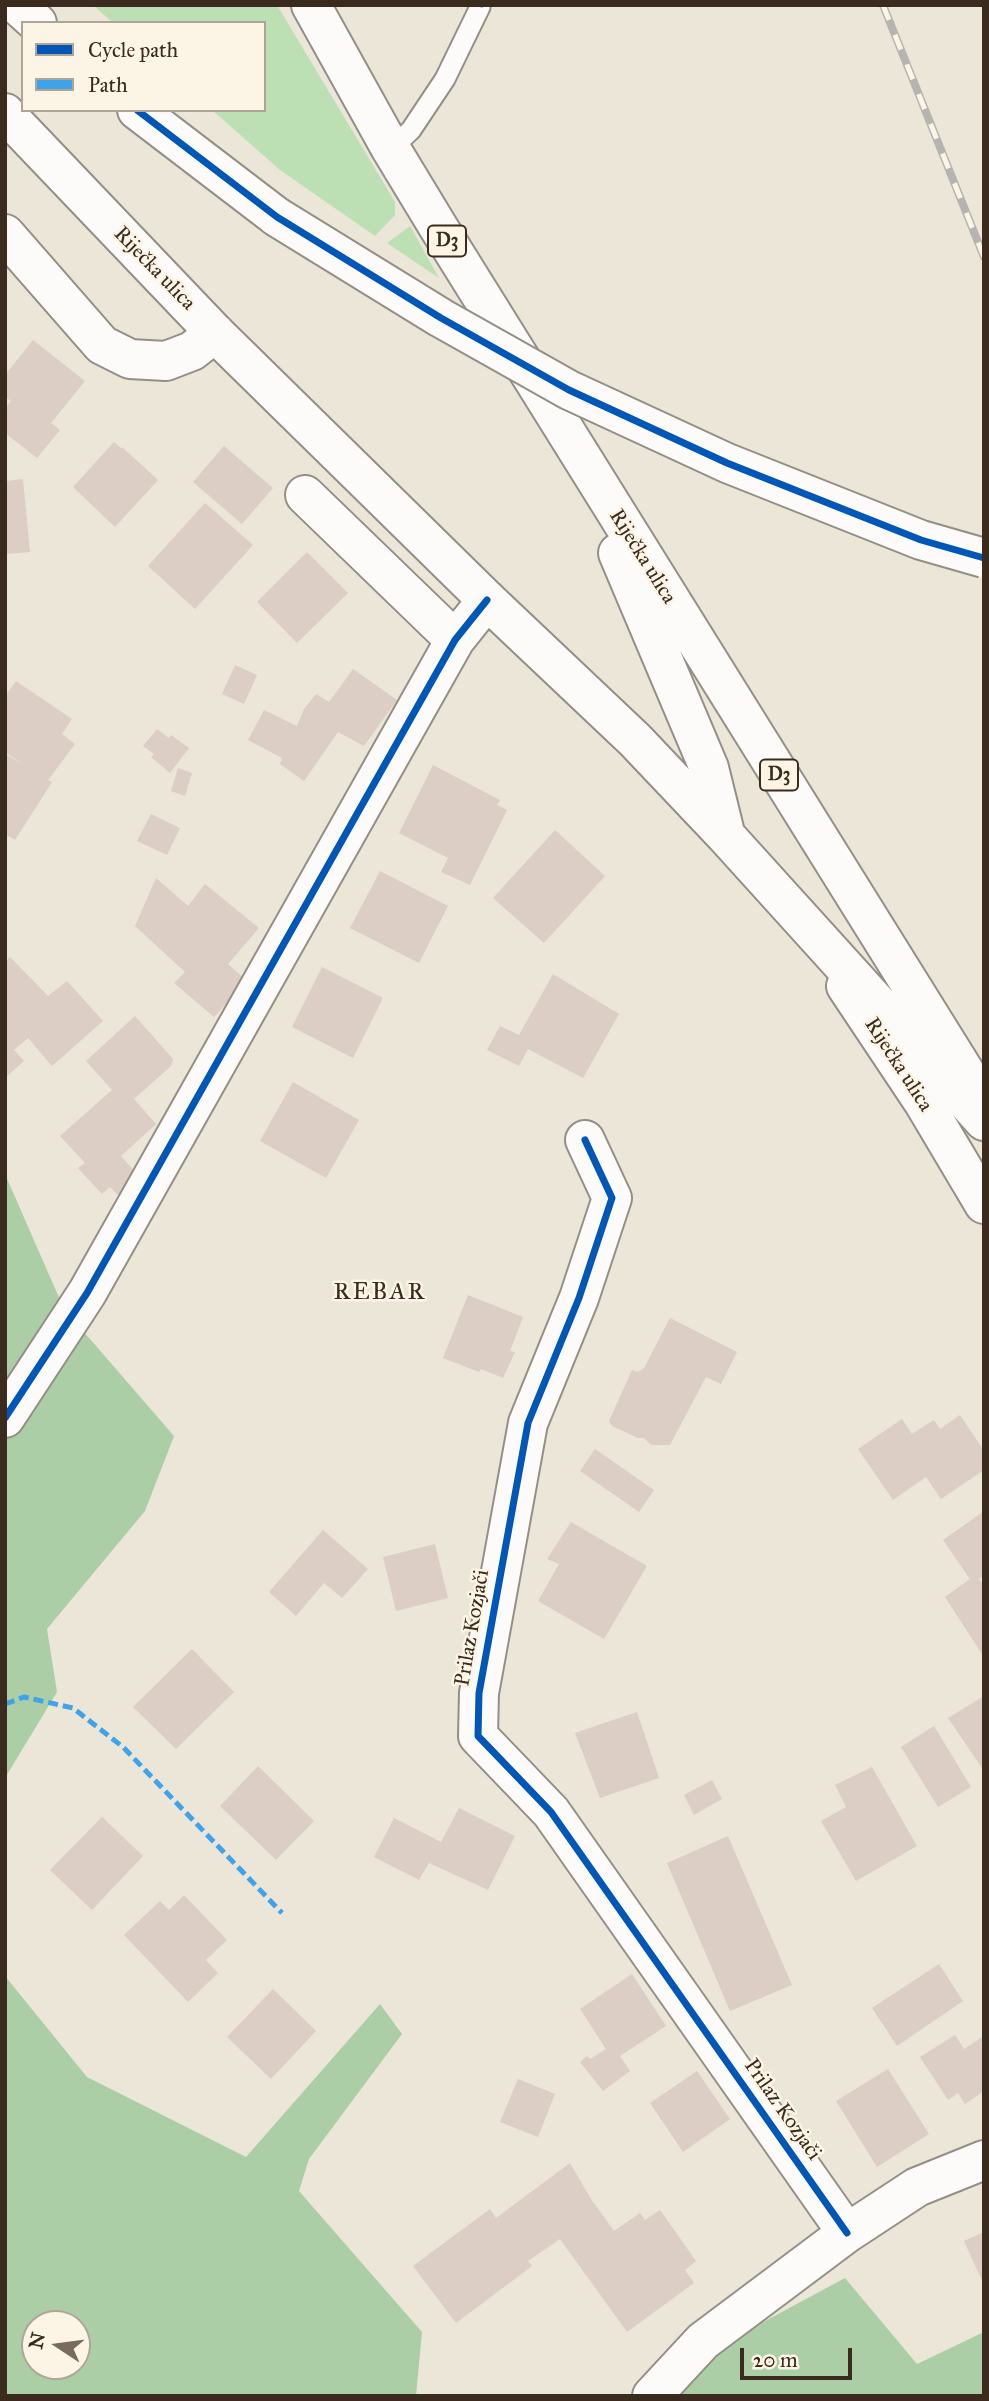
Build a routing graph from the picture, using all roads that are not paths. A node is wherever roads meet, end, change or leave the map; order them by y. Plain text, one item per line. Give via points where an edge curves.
1 (17, 5) edge
2 (311, 5) edge
3 (480, 7) dead end
4 (35, 21) edge
5 (140, 112) edge
6 (5, 113) edge
7 (391, 149) junction
8 (5, 234) edge
9 (215, 333) junction
10 (574, 447) junction
11 (305, 495) dead end
12 (984, 558) edge
13 (487, 600) junction
14 (455, 640) junction
15 (726, 836) junction
16 (808, 929) junction
17 (984, 1103) edge
18 (984, 1121) edge
19 (585, 1140) dead end
20 (984, 1204) edge
21 (5, 1418) edge
22 (984, 2160) edge
23 (847, 2233) junction
24 (652, 2396) edge

1 - 4 street
2 - 7 street, Riječka ulica / D3
3 - 7 lane via 446,79 411,130
5 - 12 street, bridge via 277,217 569,390 727,463 921,540
6 - 9 street, Riječka ulica
7 - 10 street, Riječka ulica / D3
8 - 9 street via 102,345 130,359 166,361 192,351
9 - 13 street, Riječka ulica
10 - 15 street via 709,768
10 - 17 street, Riječka ulica / D3
11 - 14 street
13 - 14 street
13 - 15 street, Riječka ulica via 635,740
14 - 21 street via 100,1269
15 - 16 street, Riječka ulica
16 - 18 street, Riječka ulica
16 - 20 street, Riječka ulica via 924,1103
19 - 23 street, Prilaz Kozjači via 612,1198 579,1298 527,1423 479,1693 478,1736 551,1812
22 - 23 street via 917,2187
23 - 24 street via 704,2341

